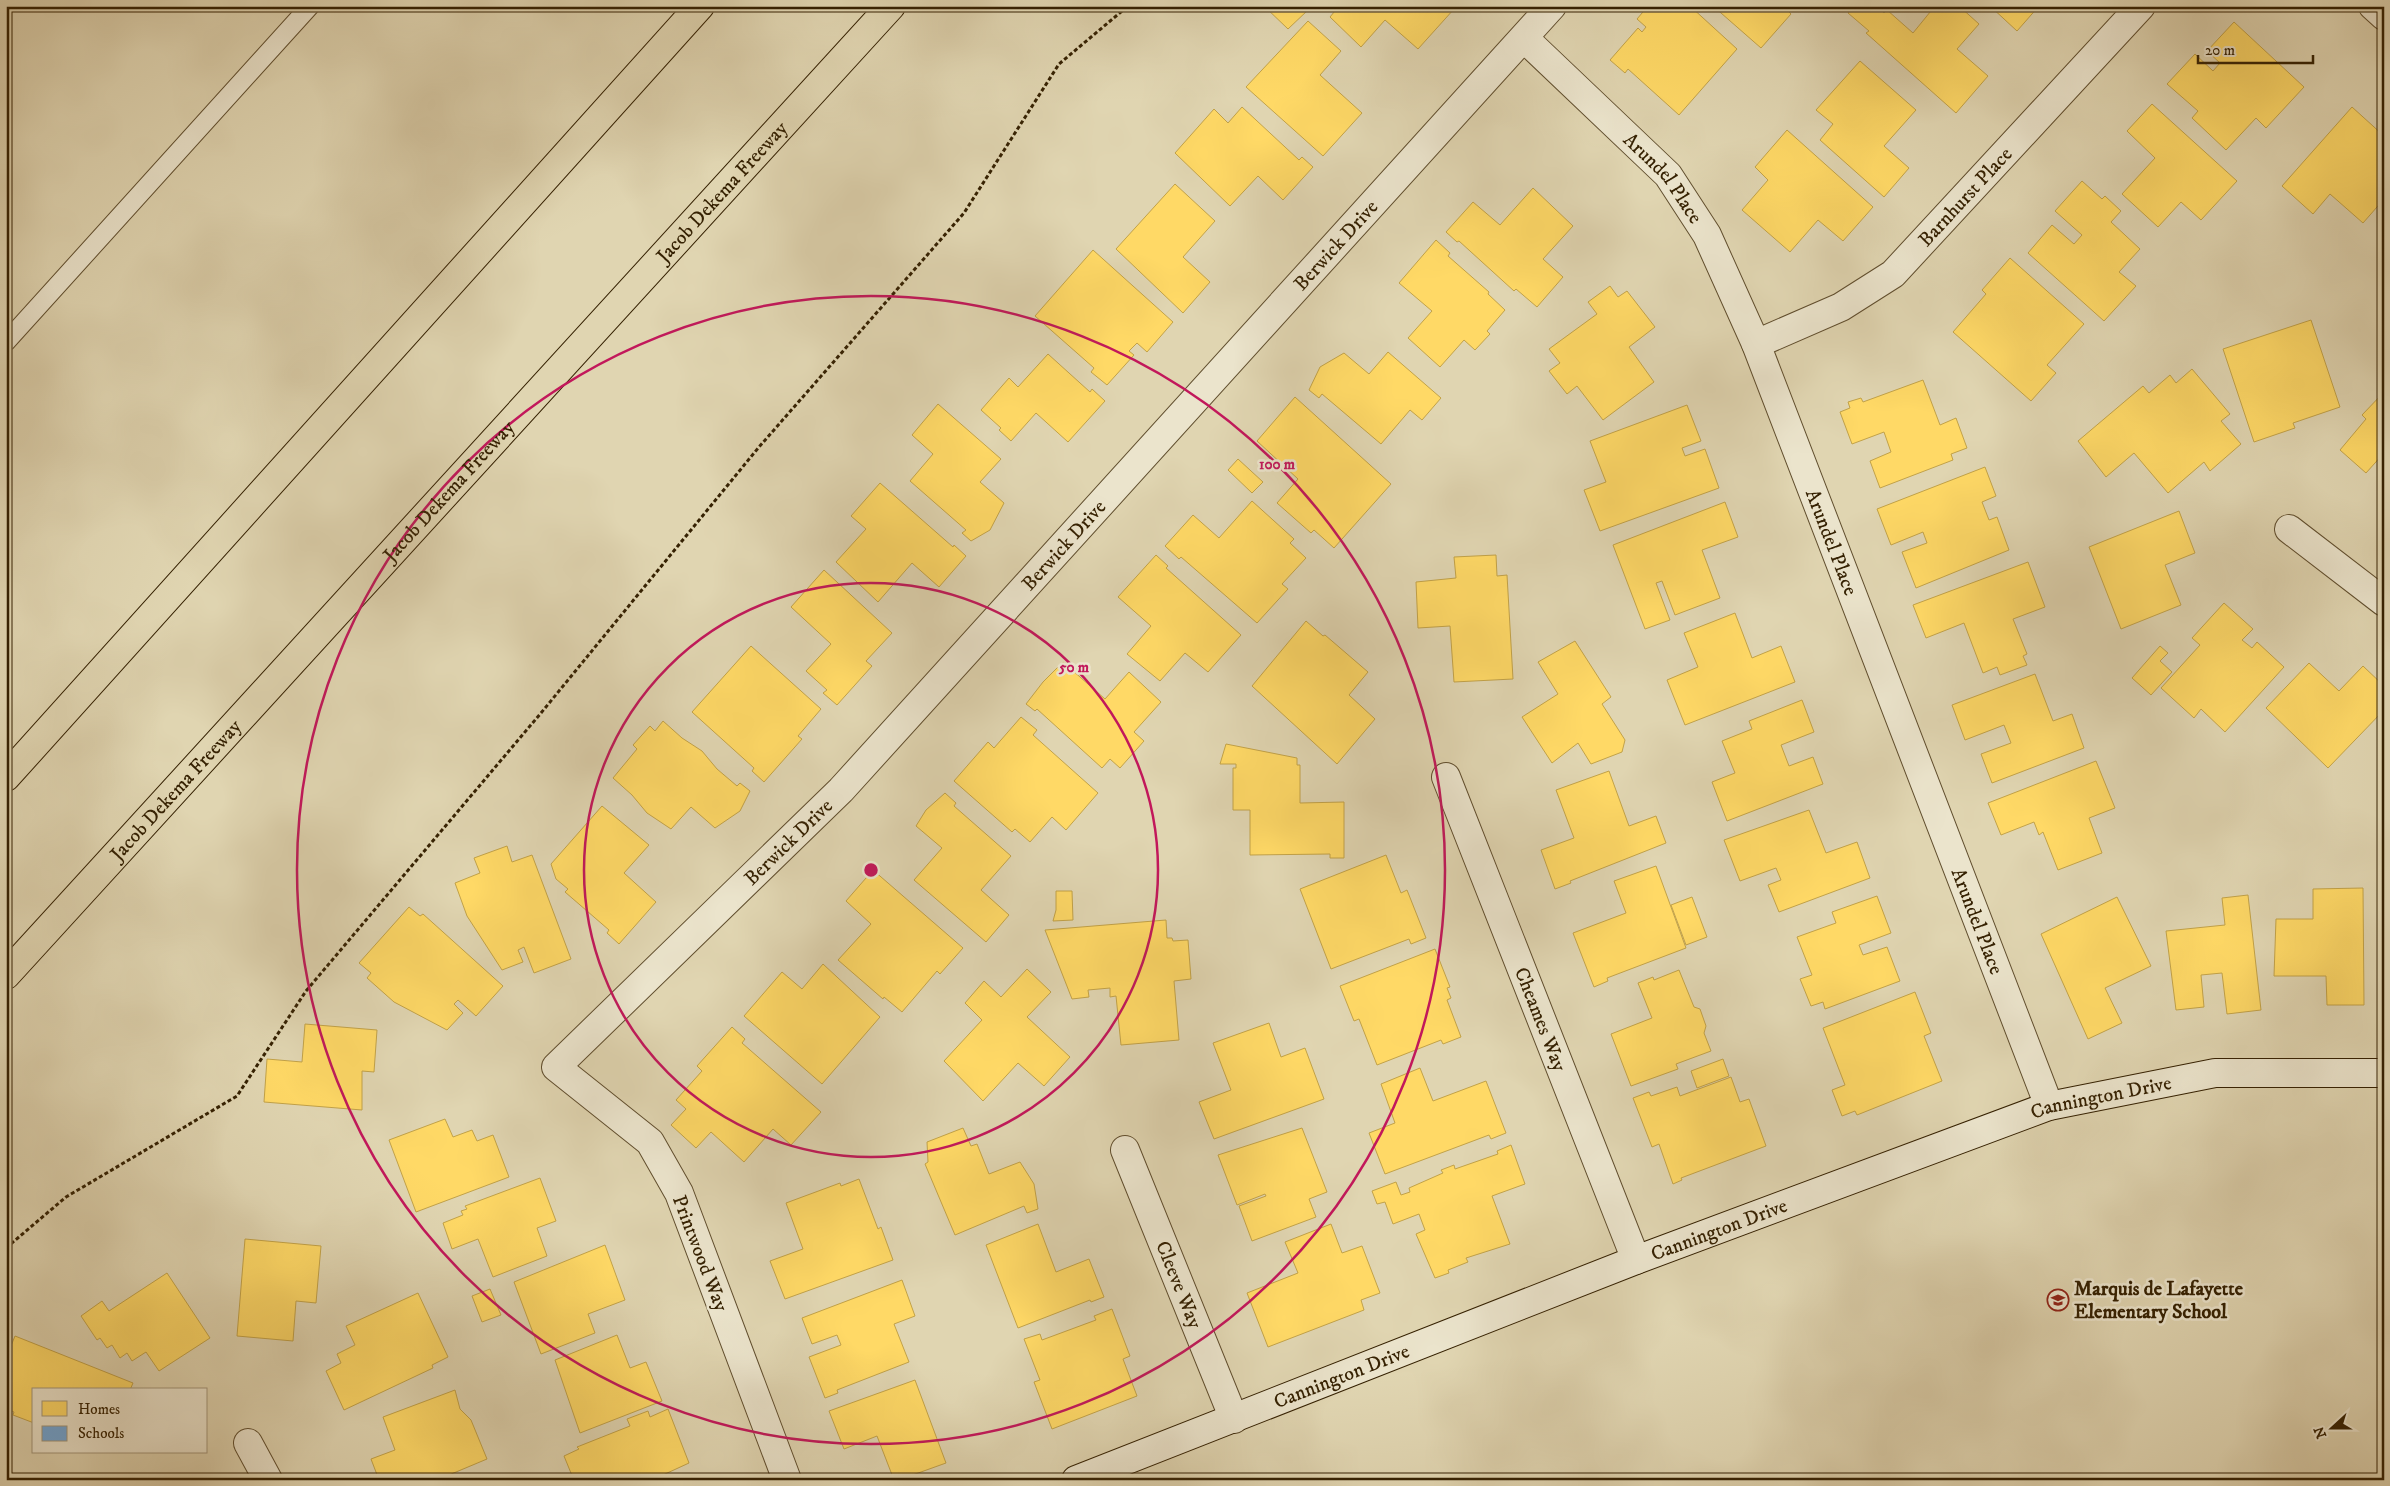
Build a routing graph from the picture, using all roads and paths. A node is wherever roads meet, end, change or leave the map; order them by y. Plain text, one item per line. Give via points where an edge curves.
1 (310, 6) edge
2 (700, 6) edge
3 (891, 6) edge
4 (1128, 6) edge
5 (1552, 6) edge
6 (2141, 6) edge
7 (2373, 6) edge
8 (2384, 16) edge
9 (1524, 38) junction
10 (6, 342) edge
11 (1756, 344) junction
12 (2289, 528) dead end
13 (2384, 602) edge
14 (6, 777) edge
15 (1446, 777) dead end
16 (6, 975) edge
17 (556, 1067) joint
18 (2384, 1073) edge
19 (2049, 1106) junction
20 (1125, 1150) dead end
21 (6, 1248) edge
22 (1636, 1260) junction
23 (1234, 1419) junction
24 (248, 1442) dead end
25 (268, 1480) edge
26 (787, 1480) edge
27 (1076, 1480) edge

1 - 10 lane
2 - 14 highway
3 - 16 highway, Jacob Dekema Freeway
4 - 21 path via 1059,64 964,213 759,447 541,713 306,991 237,1096 66,1197
5 - 9 street, Berwick Drive
6 - 11 street, Barnhurst Place via 1893,274 1841,307
7 - 8 street
9 - 11 street, Arundel Place via 1668,175 1707,235
9 - 17 street, Berwick Drive via 841,790
11 - 19 street, Arundel Place
12 - 13 street
15 - 22 street, Cheames Way
17 - 26 street, Printwood Way via 650,1142 679,1192
18 - 19 street, Cannington Drive via 2216,1073
19 - 22 street, Cannington Drive
20 - 23 street, Cleeve Way
22 - 23 street, Cannington Drive
23 - 27 street, Cannington Drive
24 - 25 street

